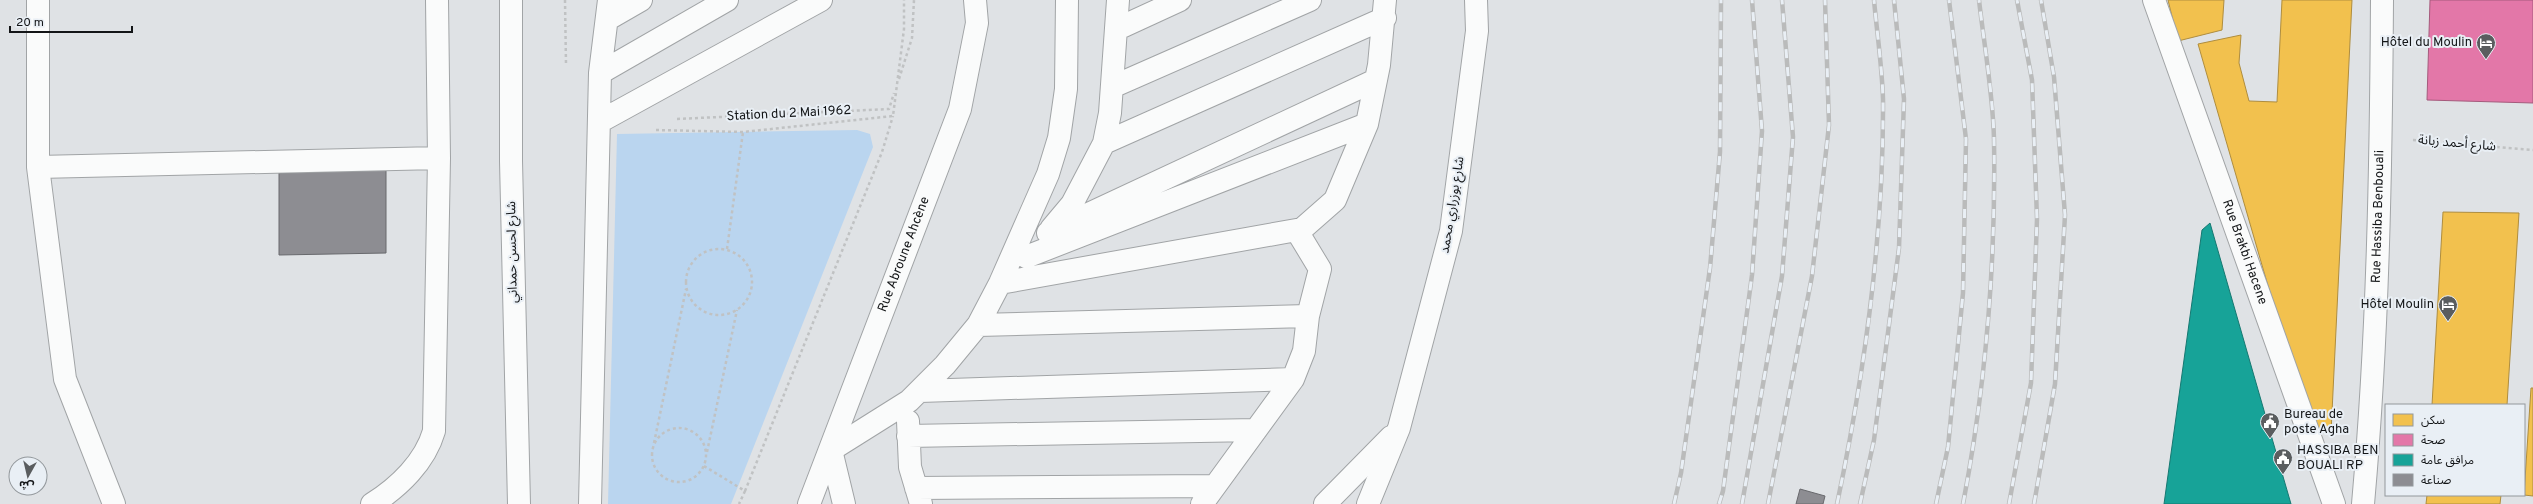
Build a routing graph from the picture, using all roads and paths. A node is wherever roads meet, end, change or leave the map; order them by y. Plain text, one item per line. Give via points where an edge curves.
1 (38, 0) edge
2 (437, 0) edge
3 (511, 0) edge
4 (641, 0) edge
5 (727, 0) edge
6 (821, 0) edge
7 (904, 0) edge
8 (914, 0) edge
9 (975, 0) edge
10 (1067, 0) edge
11 (1118, 0) edge
12 (1180, 0) edge
13 (1310, 0) edge
14 (1476, 0) edge
15 (2154, 0) edge
16 (2382, 0) edge
17 (1385, 9) edge
18 (608, 10) edge
19 (1117, 28) junction
20 (600, 73) junction
21 (1376, 80) junction
22 (896, 87) junction
23 (1112, 87) junction
24 (893, 116) junction
25 (669, 119) dead end
26 (599, 122) junction
27 (1367, 124) junction
28 (649, 130) dead end
29 (743, 132) junction
30 (2381, 138) junction
31 (1104, 143) junction
32 (2533, 150) edge
33 (439, 158) junction
34 (38, 167) junction
35 (1296, 230) junction
36 (1048, 233) junction
37 (727, 249) junction
38 (1026, 257) junction
39 (1000, 283) junction
40 (686, 288) junction
41 (738, 310) junction
42 (1308, 316) junction
43 (978, 326) junction
44 (1293, 379) junction
45 (915, 396) junction
46 (1399, 428) junction
47 (1256, 430) junction
48 (908, 436) junction
49 (654, 443) junction
50 (831, 450) junction
51 (707, 454) junction
52 (704, 466) junction
53 (1215, 486) junction
54 (744, 491) junction
55 (919, 496) edge
56 (114, 504) edge
57 (372, 504) edge
58 (519, 504) edge
59 (590, 504) edge
60 (739, 504) edge
61 (809, 504) edge
62 (844, 504) edge
63 (1202, 504) edge
64 (1325, 504) edge
65 (1368, 504) edge
66 (2334, 504) edge
67 (2363, 504) edge

1 - 34 main road
2 - 33 main road
3 - 58 main road, شارع لحسن حمداني via 511,161
4 - 18 main road
5 - 20 main road
6 - 26 main road
7 - 22 path via 904,29
8 - 22 path, Station du 2 Mai 1962 via 912,38
9 - 50 main road, Rue Abroune Ahcène via 977,23 960,109
10 - 39 main road via 1066,89 1059,138 1048,174
11 - 19 main road
12 - 19 main road
13 - 23 main road
14 - 46 main road, شارع بوزراري محمد via 1477,31 1451,231
15 - 66 main road, Rue Brakbi Hacene
16 - 30 main road, Rue Hassiba Benbouali
17 - 21 main road
17 - 31 main road
18 - 20 main road
19 - 23 main road
20 - 26 main road
21 - 27 main road
21 - 36 main road
22 - 24 path
22 - 25 path, Station du 2 Mai 1962 via 889,110
23 - 31 main road
24 - 29 path
24 - 54 path via 882,152
26 - 59 main road
27 - 35 main road via 1335,200 1317,218 1302,229
27 - 38 main road
28 - 29 path
29 - 37 path
30 - 32 path, شارع أحمد زبانة
30 - 67 main road, Rue Hassiba Benbouali via 2368,448
31 - 36 main road via 1072,204
33 - 34 main road
33 - 57 main road via 434,431 429,448 418,463 388,494
34 - 56 main road via 65,380
35 - 39 main road
35 - 42 main road via 1320,269
36 - 38 main road
37 - 40 path via 714,249 701,254 692,263 686,275
37 - 41 path via 739,254 748,264 753,276 753,289 747,301
38 - 39 main road
39 - 43 main road
40 - 41 path via 696,305 712,315 725,315
40 - 49 path
41 - 51 path
42 - 43 main road
42 - 44 main road via 1304,351
43 - 45 main road
44 - 45 main road
44 - 47 main road
45 - 48 main road
45 - 50 main road
46 - 64 main road
46 - 65 main road, شارع بوزراري محمد
47 - 48 main road
47 - 53 main road
48 - 55 main road via 910,467
49 - 51 path via 662,434 673,428 685,428 696,433 704,442
49 - 52 path via 654,467 662,476 673,481 685,482 696,476
50 - 61 main road, Rue Abroune Ahcène
50 - 62 main road
51 - 52 path
52 - 54 path
53 - 55 main road
53 - 63 main road
54 - 60 path

